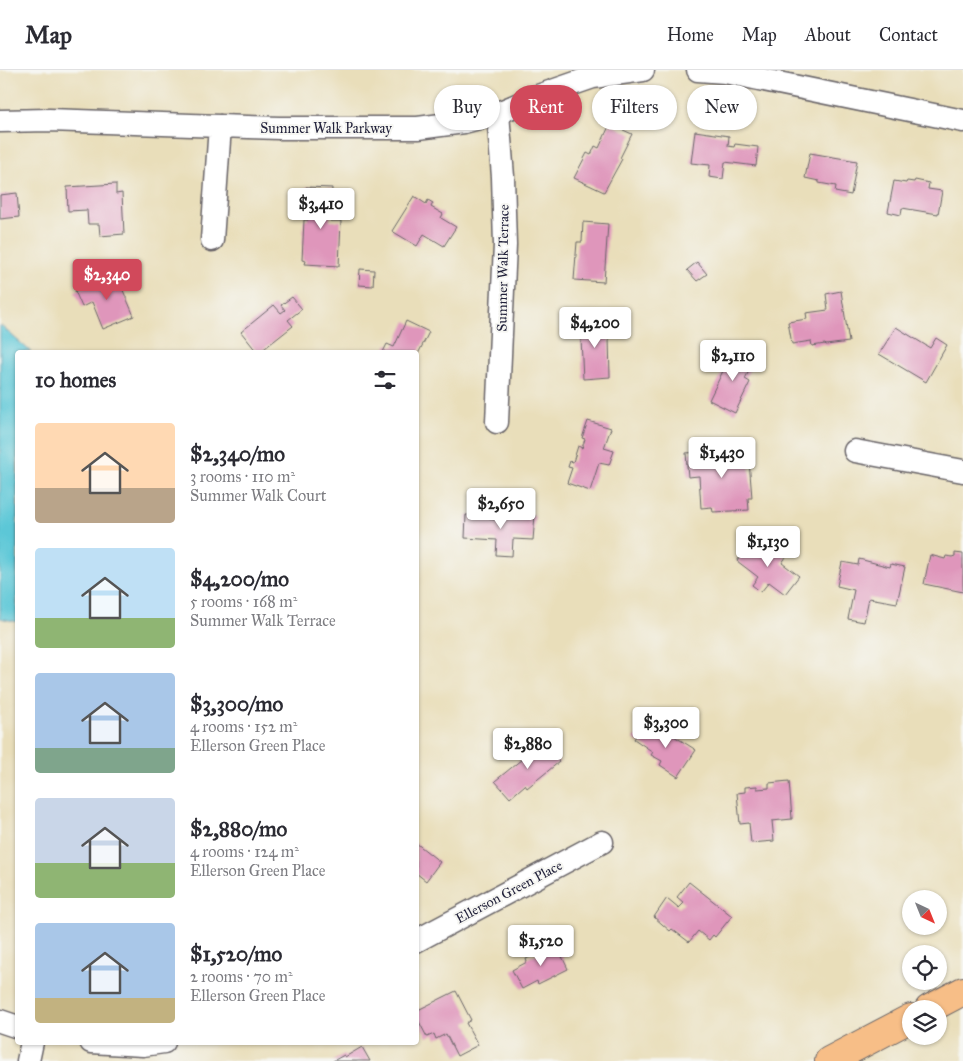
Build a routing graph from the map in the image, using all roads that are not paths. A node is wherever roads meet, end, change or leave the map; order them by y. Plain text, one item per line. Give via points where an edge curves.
1 (643, 70) edge
2 (698, 70) edge
3 (500, 112) edge
4 (0, 121) edge
5 (963, 121) edge
6 (220, 126) junction
7 (434, 126) edge
8 (499, 130) edge
9 (212, 240) dead end
10 (497, 422) dead end
11 (855, 451) dead end
12 (963, 471) edge
13 (602, 842) dead end
14 (419, 939) edge
15 (963, 991) edge
16 (946, 1000) edge
17 (0, 1021) edge
18 (902, 1023) edge
19 (15, 1026) edge
20 (31, 1045) edge
21 (28, 1061) edge
22 (830, 1061) edge

1 - 3 street, Summer Walk Parkway via 593,77
2 - 5 street via 725,72
4 - 6 street, Summer Walk Parkway
6 - 7 street, Summer Walk Parkway
6 - 9 street
8 - 10 street, Summer Walk Terrace via 506,244
11 - 12 street
13 - 14 street, Ellerson Green Place
15 - 16 highway
17 - 19 street
18 - 22 highway
20 - 21 street

